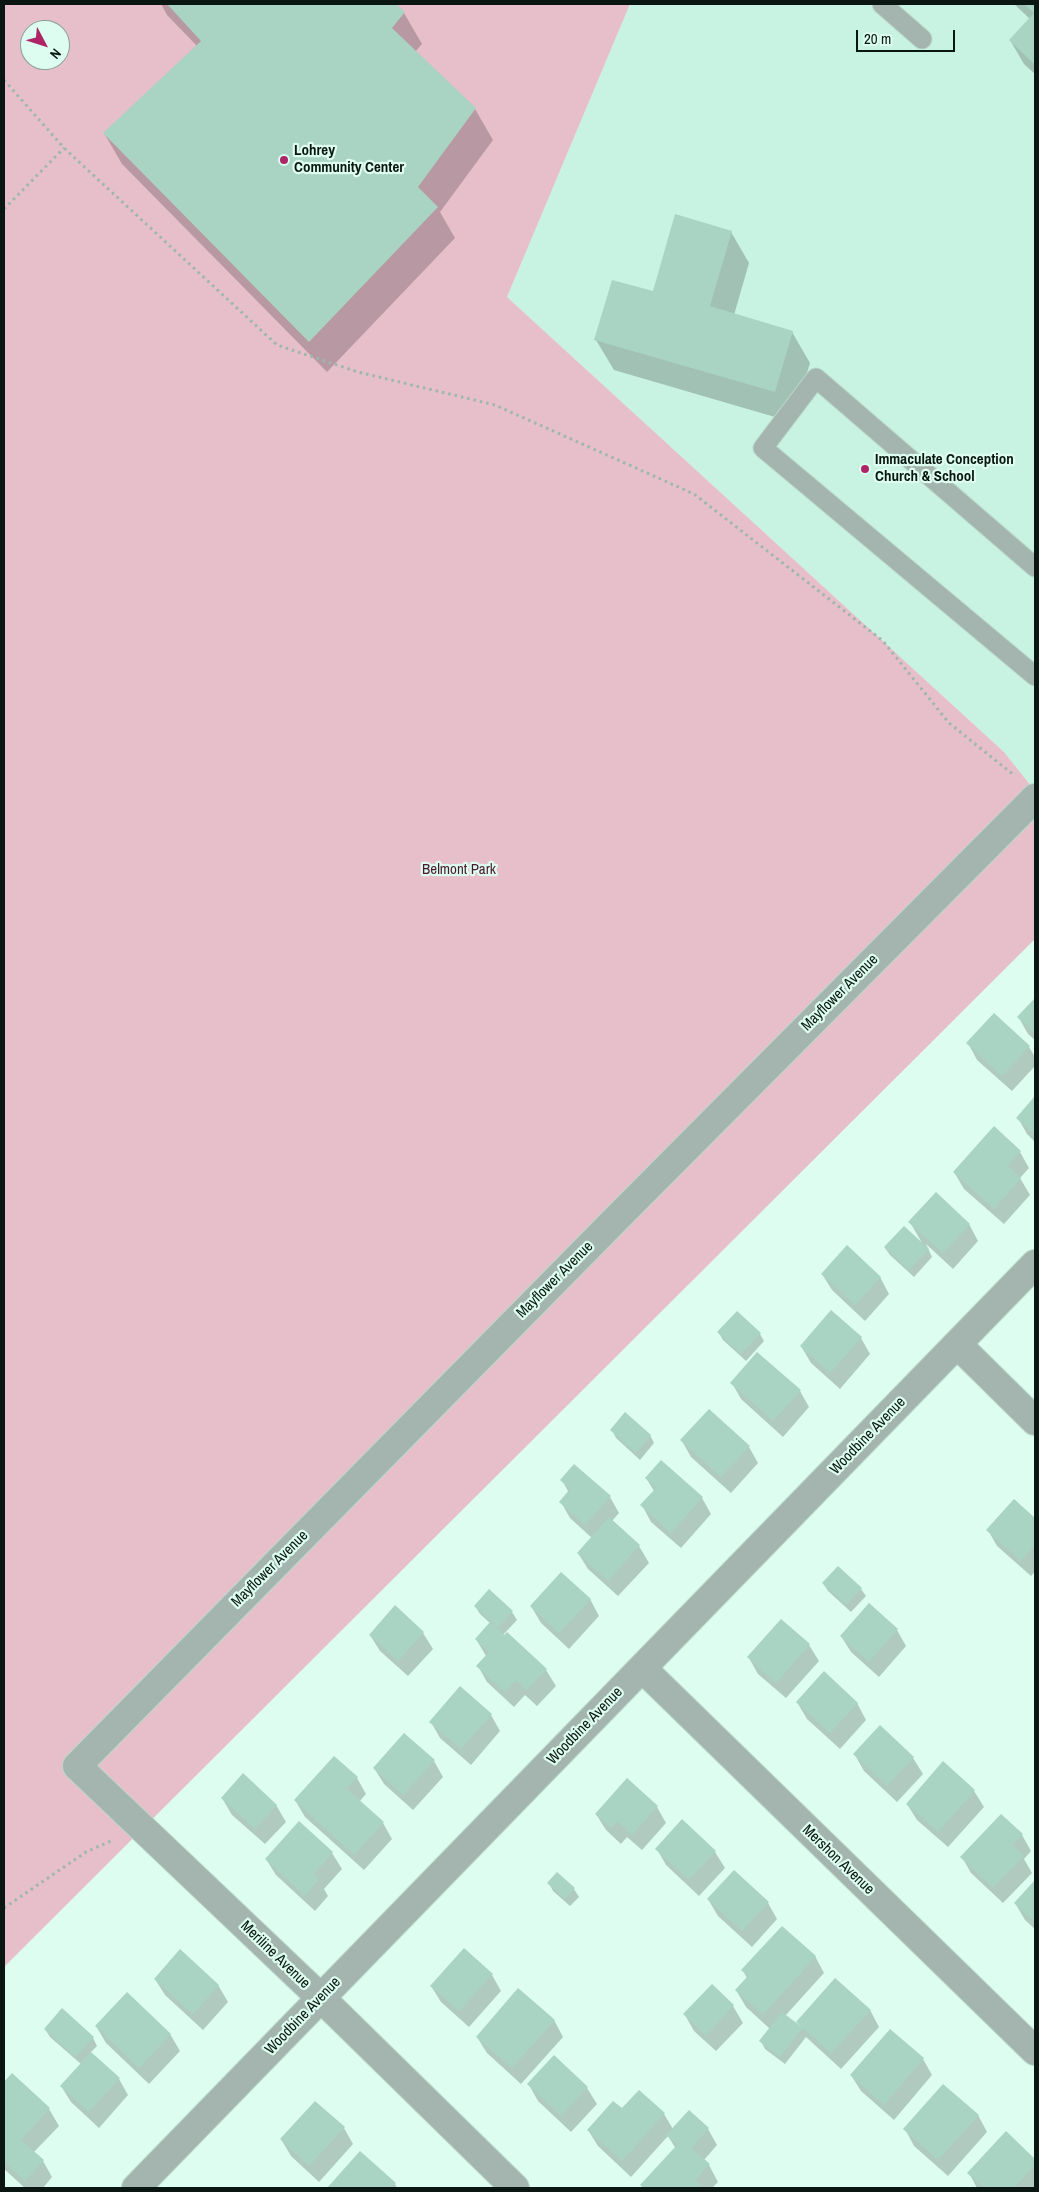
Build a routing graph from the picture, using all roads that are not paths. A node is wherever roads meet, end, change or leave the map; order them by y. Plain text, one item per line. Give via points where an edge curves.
1 (882, 4) edge
2 (922, 39) dead end
3 (1035, 567) edge
4 (1035, 676) edge
5 (1028, 789) edge
6 (1035, 1264) edge
7 (957, 1344) junction
8 (1035, 1421) edge
9 (642, 1668) junction
10 (77, 1766) joint
11 (320, 1998) junction
12 (1035, 2051) edge
13 (136, 2188) edge
14 (515, 2188) edge

1 - 2 lane
3 - 4 lane via 816,378 764,448
5 - 10 street, Mayflower Avenue via 614,1221
6 - 7 street, Woodbine Avenue
7 - 8 street
7 - 9 street, Woodbine Avenue
9 - 11 street, Woodbine Avenue
9 - 12 street, Mershon Avenue
10 - 11 street, Meriline Avenue
11 - 13 street, Woodbine Avenue
11 - 14 street, Meriline Avenue

